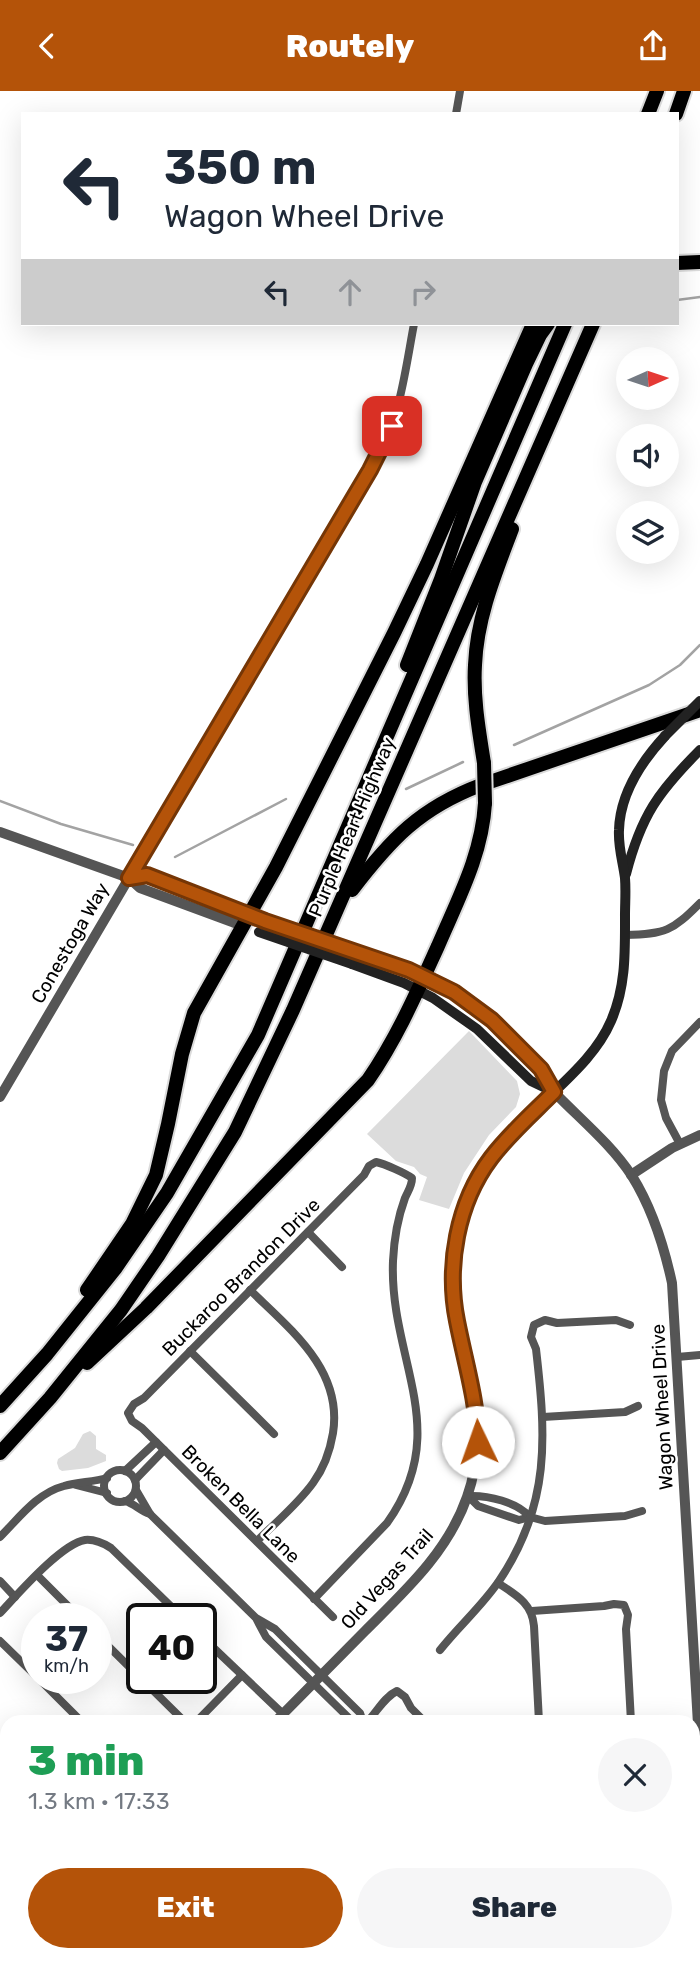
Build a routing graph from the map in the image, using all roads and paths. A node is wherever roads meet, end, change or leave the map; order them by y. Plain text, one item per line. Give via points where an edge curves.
1 (460, 91) edge
2 (659, 91) edge
3 (684, 91) edge
4 (456, 112) edge
5 (651, 112) edge
6 (677, 112) edge
7 (700, 262) edge
8 (679, 263) edge
9 (414, 326) edge
10 (532, 326) edge
11 (547, 326) edge
12 (564, 326) edge
13 (593, 326) edge
14 (593, 326) edge
15 (700, 701) edge
16 (700, 710) edge
17 (700, 750) edge
18 (0, 832) edge
19 (341, 842) junction
20 (129, 878) junction
21 (625, 879) junction
22 (700, 902) edge
23 (339, 906) junction
24 (247, 921) junction
25 (625, 935) junction
26 (422, 984) junction
27 (700, 1022) edge
28 (554, 1092) junction
29 (0, 1097) edge
30 (700, 1135) edge
31 (680, 1144) junction
32 (631, 1175) junction
33 (308, 1232) junction
34 (342, 1267) dead end
35 (250, 1290) junction
36 (630, 1325) dead end
37 (190, 1352) junction
38 (700, 1355) edge
39 (677, 1357) junction
40 (50, 1398) junction
41 (0, 1400) edge
42 (0, 1406) edge
43 (638, 1406) dead end
44 (128, 1413) joint
45 (543, 1417) junction
46 (274, 1434) dead end
47 (156, 1442) junction
48 (164, 1450) junction
49 (0, 1453) edge
50 (125, 1471) junction
51 (107, 1478) junction
52 (76, 1485) junction
53 (135, 1485) junction
54 (107, 1493) junction
55 (468, 1496) junction
56 (125, 1500) junction
57 (642, 1511) dead end
58 (150, 1514) junction
59 (530, 1517) junction
60 (0, 1537) edge
61 (257, 1541) junction
62 (37, 1575) junction
63 (695, 1579) edge
64 (0, 1581) edge
65 (498, 1583) junction
66 (15, 1597) junction
67 (314, 1598) junction
68 (0, 1599) edge
69 (64, 1603) edge
70 (168, 1603) edge
71 (7, 1606) junction
72 (532, 1611) junction
73 (0, 1613) edge
74 (332, 1617) dead end
75 (0, 1641) edge
76 (112, 1650) edge
77 (440, 1650) dead end
78 (217, 1651) edge
79 (21, 1662) edge
80 (242, 1675) junction
81 (318, 1679) junction
82 (53, 1694) edge
83 (75, 1715) edge
84 (178, 1715) edge
85 (203, 1715) edge
86 (277, 1715) edge
87 (282, 1715) edge
88 (347, 1715) edge
89 (361, 1715) edge
90 (372, 1715) edge
91 (418, 1715) edge
92 (540, 1715) edge
93 (631, 1715) edge
94 (699, 1715) edge

1 - 4 street
2 - 5 highway
3 - 6 highway
7 - 8 highway
9 - 20 street, Conestoga Way via 397,410 382,449
10 - 24 highway via 394,633
11 - 19 highway via 472,489
12 - 19 highway, Purple Heart Highway
13 - 26 highway, bridge via 481,615 474,666 484,763 481,833 471,872
14 - 23 highway, Purple Heart Highway
15 - 21 main road, bridge via 665,736 633,781 619,830
16 - 23 highway via 447,799 391,841
17 - 21 main road via 653,804 636,838
18 - 20 street
19 - 42 highway, Purple Heart Highway via 258,1035 167,1193 115,1269
20 - 24 street via 139,888
20 - 24 street via 147,875
20 - 29 street, Conestoga Way
21 - 25 main road
22 - 25 street via 666,931
23 - 40 highway, Purple Heart Highway via 267,1066 214,1167 121,1310
24 - 26 main road, Wagon Wheel Drive, bridge via 265,921 357,952
24 - 26 main road, Wagon Wheel Drive, bridge via 259,932 404,983
24 - 41 highway via 194,1013 156,1175 132,1224 90,1286
25 - 28 main road via 622,987 610,1023 589,1055
26 - 28 main road, Wagon Wheel Drive via 531,1081
26 - 28 main road, Wagon Wheel Drive via 464,999 492,1020 541,1069
26 - 40 highway via 381,1062 354,1096 146,1308
27 - 31 street via 672,1051 664,1071 661,1100
28 - 32 street, Wagon Wheel Drive
28 - 55 street, Old Vegas Trail via 489,1160 457,1236 454,1300 478,1421
30 - 31 street
31 - 32 street
32 - 39 street, Wagon Wheel Drive via 667,1262
33 - 34 street
33 - 35 street, Buckaroo Brandon Drive
33 - 67 street, Buckaroo Brandon Drive via 376,1162 412,1178 393,1262 396,1318 418,1421 417,1457 408,1488 392,1516
35 - 37 street, Buckaroo Brandon Drive
35 - 61 street via 317,1360 330,1387 334,1414 330,1449 314,1481
36 - 45 street via 545,1320 534,1325 531,1337
37 - 44 street, Buckaroo Brandon Drive
37 - 46 street
38 - 39 street
39 - 63 street, Wagon Wheel Drive
40 - 49 highway, Purple Heart Highway
43 - 45 street via 625,1412
44 - 47 street, Broken Bella Lane
45 - 59 street via 541,1474
47 - 48 street, Broken Bella Lane
47 - 50 street
48 - 53 street
48 - 61 street, Broken Bella Lane
50 - 51 street via 115,1471
50 - 53 street
51 - 52 street
51 - 54 street
52 - 54 street
52 - 60 street via 57,1488 38,1499
53 - 56 street via 132,1496
53 - 58 street
54 - 56 street via 116,1501
55 - 59 street via 478,1506 519,1520
55 - 81 street, Old Vegas Trail via 458,1522 430,1563
56 - 58 street
57 - 59 street via 545,1521
58 - 81 street via 256,1618 275,1629
59 - 65 street
61 - 67 street, Broken Bella Lane
62 - 66 street
62 - 69 street
62 - 70 street via 66,1547 86,1540 102,1543
63 - 94 street, Wagon Wheel Drive
64 - 66 street
65 - 72 street
65 - 77 street
66 - 71 street
67 - 74 street, Broken Bella Lane
68 - 71 street
71 - 73 street
72 - 92 street
72 - 93 street via 624,1605
75 - 79 street
76 - 84 street
78 - 80 street
80 - 85 street
80 - 86 street
81 - 87 street, Old Vegas Trail
81 - 88 street
81 - 89 street
82 - 83 street
90 - 91 street via 397,1692

